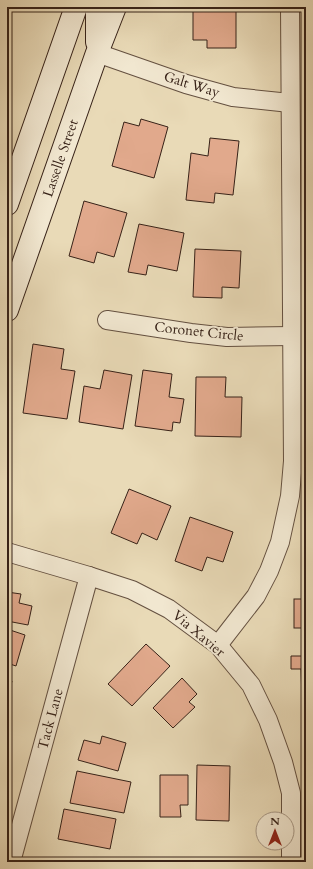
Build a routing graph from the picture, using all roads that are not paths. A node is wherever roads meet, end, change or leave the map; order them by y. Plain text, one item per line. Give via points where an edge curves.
1 (76, 7) edge
2 (97, 7) edge
3 (115, 7) edge
4 (290, 7) edge
5 (97, 53) junction
6 (290, 103) junction
7 (7, 204) edge
8 (7, 310) edge
9 (107, 320) dead end
10 (292, 336) junction
11 (298, 497) edge
12 (7, 552) edge
13 (89, 576) junction
14 (218, 645) junction
15 (11, 862) edge
16 (291, 862) edge

1 - 7 main road
2 - 5 main road
3 - 5 main road, Lasselle Street
4 - 6 street
5 - 6 street, Galt Way via 186,84 233,97
5 - 8 main road, Lasselle Street
6 - 10 street
9 - 10 street, Coronet Circle via 227,337
10 - 11 street via 293,461
11 - 14 street via 269,571 256,596
12 - 13 street, Via Xavier
13 - 14 street, Via Xavier via 132,590 169,609
13 - 15 street, Tack Lane
14 - 16 street, Via Xavier via 251,685 268,720 283,762 291,793

